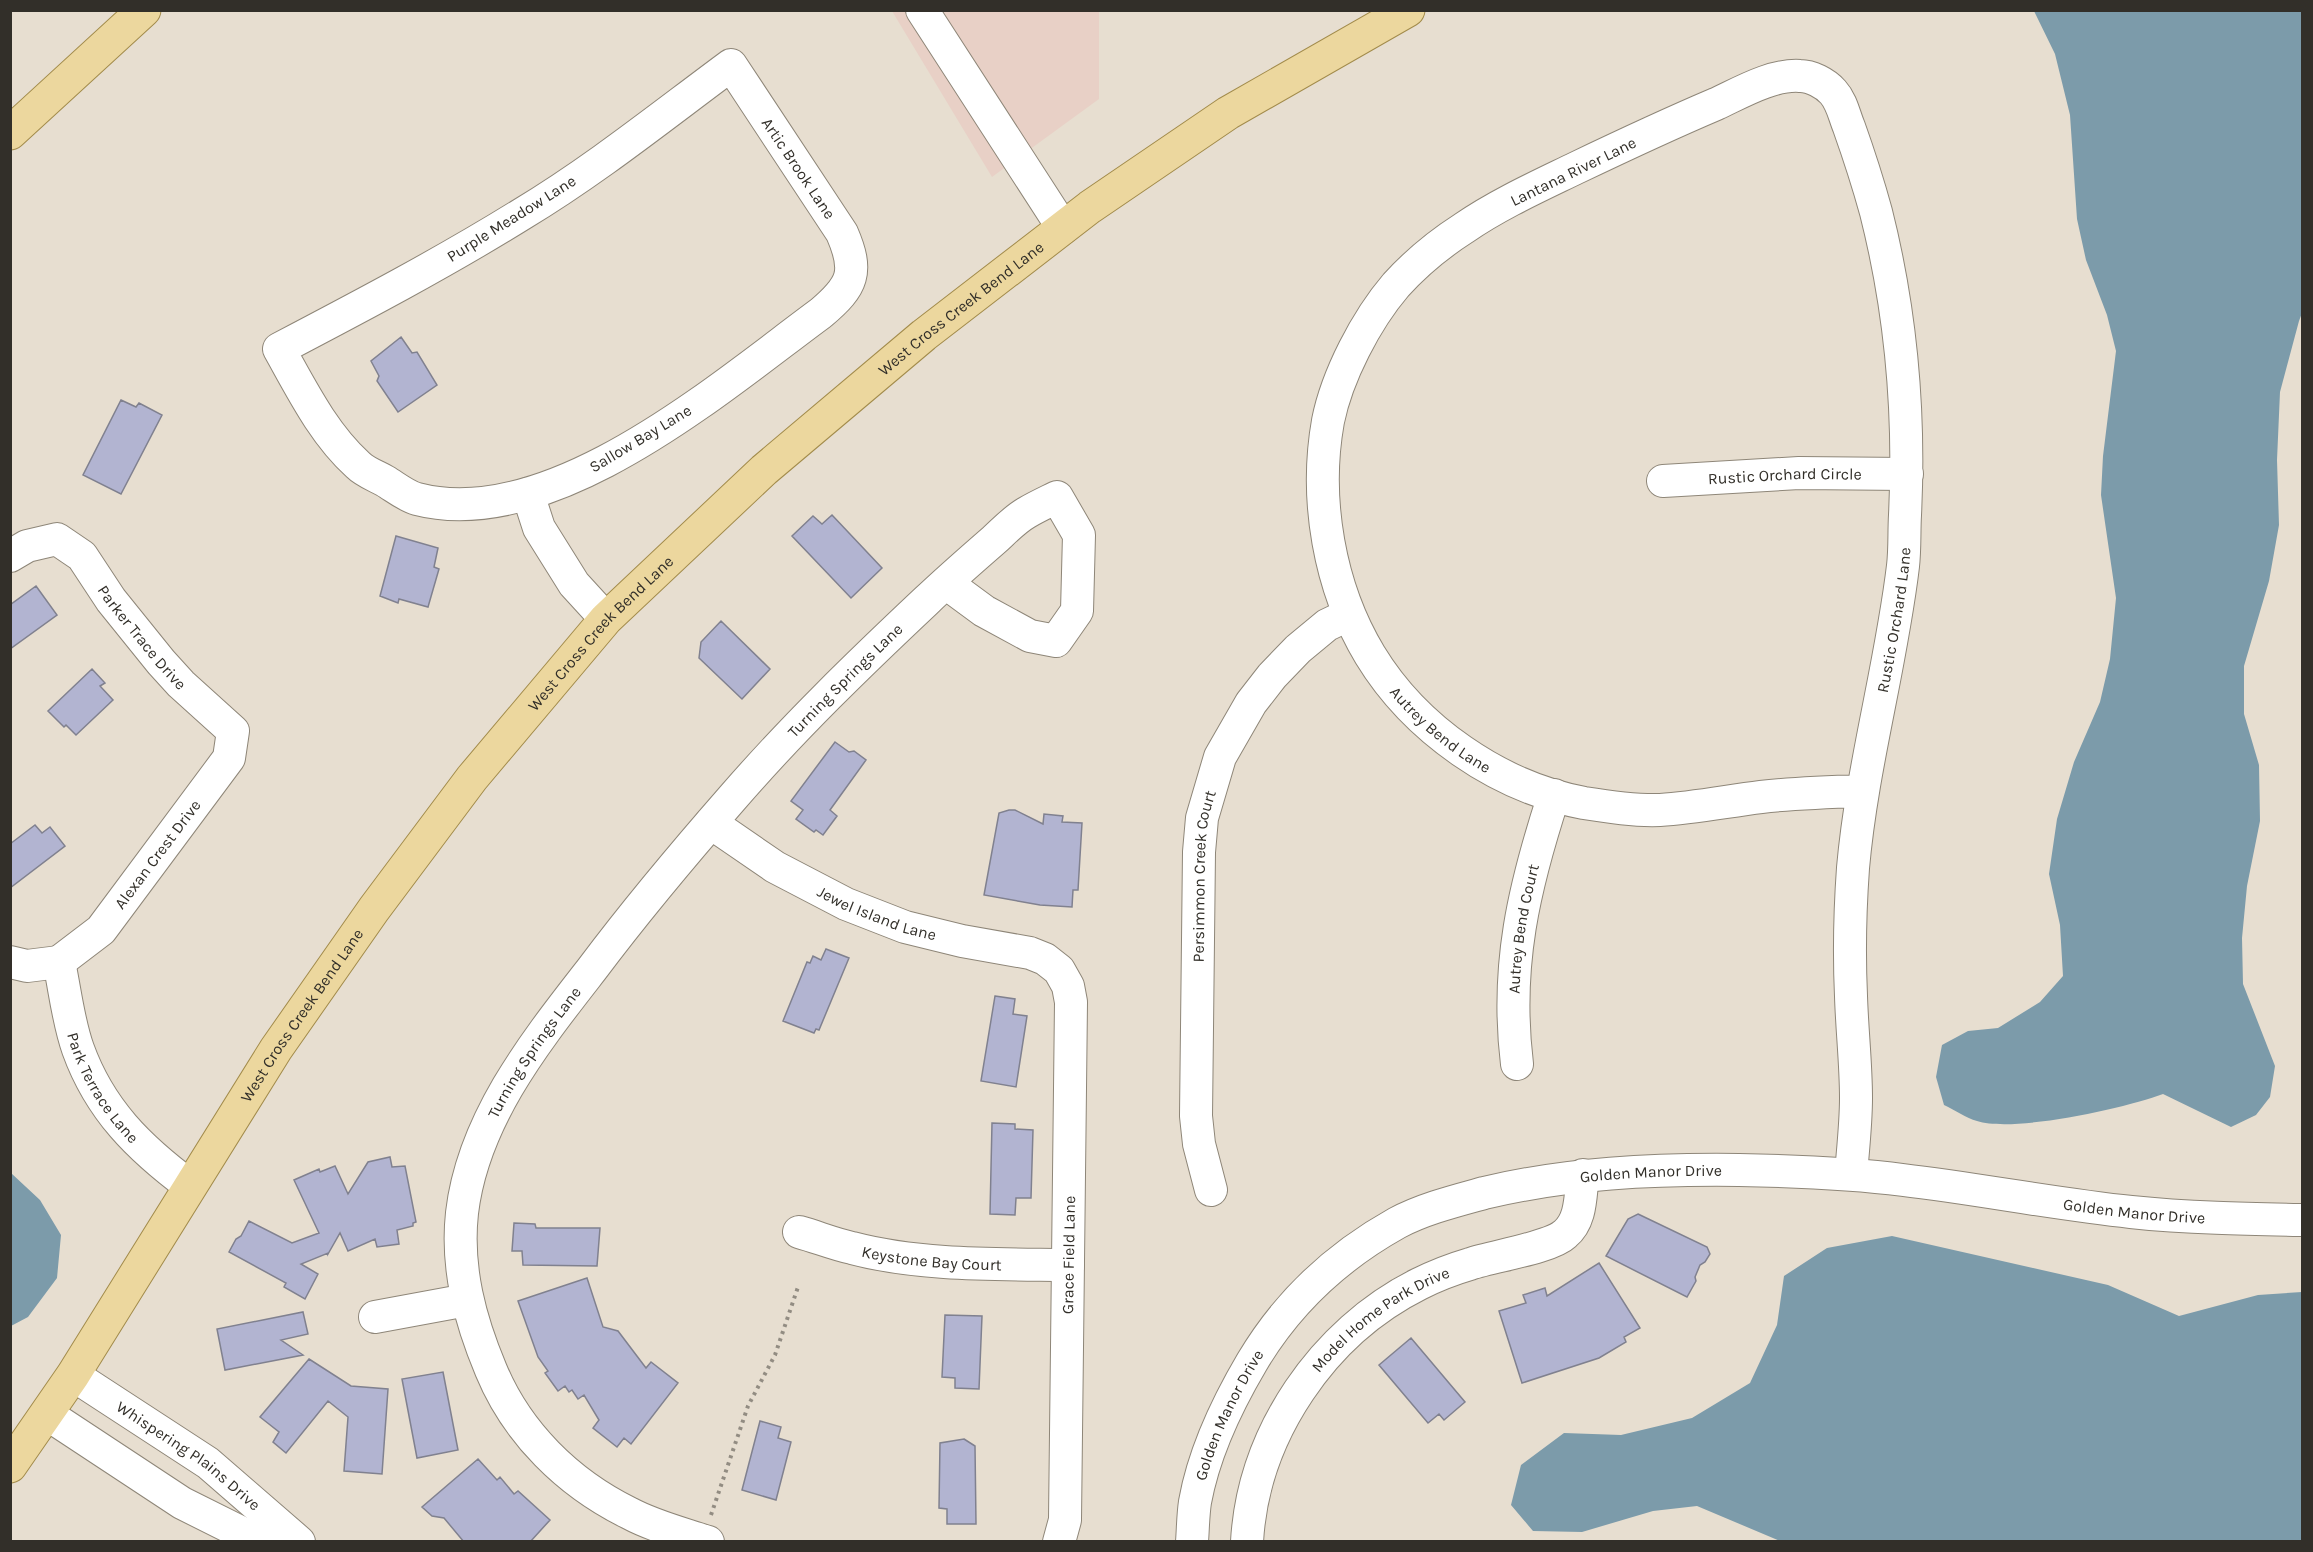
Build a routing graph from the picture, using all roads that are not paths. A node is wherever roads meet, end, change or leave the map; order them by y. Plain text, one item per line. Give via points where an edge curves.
1 (144, 10) edge
2 (922, 10) edge
3 (1408, 10) edge
4 (730, 65) joint
5 (1818, 81) joint
6 (49, 99) junction
7 (10, 107) edge
8 (10, 133) edge
9 (1063, 228) junction
10 (852, 278) joint
11 (1365, 330) joint
12 (279, 349) joint
13 (1907, 474) junction
14 (1663, 481) dead end
15 (528, 494) junction
16 (10, 556) edge
17 (946, 583) junction
18 (1348, 615) junction
19 (606, 619) junction
20 (233, 731) joint
21 (1863, 791) junction
22 (1554, 795) junction
23 (711, 823) junction
24 (10, 962) edge
25 (59, 962) junction
26 (1059, 970) joint
27 (1517, 1064) dead end
28 (1851, 1174) junction
29 (1583, 1175) junction
30 (190, 1186) junction
31 (1211, 1190) dead end
32 (2302, 1220) edge
33 (799, 1232) dead end
34 (1068, 1265) junction
35 (467, 1300) junction
36 (375, 1317) dead end
37 (73, 1375) junction
38 (47, 1414) junction
39 (10, 1466) edge
40 (693, 1533) edge
41 (260, 1542) edge
42 (299, 1542) edge
43 (1059, 1542) edge
44 (1192, 1542) edge
45 (1247, 1542) edge

1 - 6 main road
2 - 9 street
3 - 9 main road, West Cross Creek Bend Lane via 1228,113
4 - 10 street, Artic Brook Lane via 842,232 851,254
4 - 12 street, Purple Meadow Lane via 524,213 403,285
5 - 11 street, Lantana River Lane via 1803,75 1764,83 1532,189 1437,247 1392,290
5 - 13 street, Rustic Orchard Lane via 1831,89 1840,102 1866,174 1882,238 1901,356
6 - 7 main road via 22,108
6 - 8 main road
9 - 19 main road, West Cross Creek Bend Lane via 924,335 764,470
10 - 15 street, Sallow Bay Lane via 821,313 671,423 616,457
11 - 18 street, Autrey Bend Lane via 1329,414 1324,451 1326,525
12 - 15 street, Sallow Bay Lane via 318,419 358,466 415,499 461,506
13 - 14 street, Rustic Orchard Circle via 1799,473
13 - 21 street, Rustic Orchard Lane via 1903,561
15 - 19 street via 539,528 574,584
16 - 20 street, Parker Trace Drive via 27,546 57,539 82,556 111,600 161,662
17 - 17 street, Turning Springs Lane via 984,611 1030,636 1056,641 1077,611 1079,536 1057,497 1023,514
17 - 23 street, Turning Springs Lane via 810,711
18 - 22 street, Autrey Bend Lane via 1383,675 1434,731 1495,770
18 - 31 street, Persimmon Creek Court via 1327,625 1298,649 1251,703 1220,757 1202,818 1195,1086 1199,1144
19 - 30 main road, West Cross Creek Bend Lane via 472,778 374,909 276,1049
20 - 25 street, Alexan Crest Drive via 230,758 100,930
21 - 22 street, Autrey Bend Lane via 1804,793 1658,810 1619,808
21 - 28 street, Rustic Orchard Lane via 1851,904 1856,1098
22 - 27 street, Autrey Bend Court via 1530,869 1515,949 1513,1030
23 - 26 street, Jewel Island Lane via 775,867 846,904 904,927 1030,953
23 - 35 street, Turning Springs Lane via 567,1001 507,1086 485,1129 462,1212 460,1255
24 - 25 street via 27,966
25 - 30 street, Park Terrace Lane via 77,1047 91,1080 118,1123 157,1162
26 - 34 street, Grace Field Lane via 1071,1002
28 - 29 street, Golden Manor Drive via 1682,1169
28 - 32 street, Golden Manor Drive via 2133,1212
29 - 44 street, Golden Manor Drive via 1457,1200 1400,1222 1346,1255 1300,1295 1268,1335 1233,1395 1210,1447 1195,1502
29 - 45 street, Model Home Park Drive via 1575,1225 1564,1236 1419,1283 1374,1312 1340,1341 1308,1377 1277,1427 1260,1471 1248,1519
30 - 37 main road, West Cross Creek Bend Lane
33 - 34 street, Keystone Bay Court via 854,1249 922,1260
34 - 43 street, Grace Field Lane via 1065,1520
35 - 36 street
35 - 40 street, Turning Springs Lane via 498,1388 520,1423 553,1461 598,1497 632,1515
37 - 38 main road, West Cross Creek Bend Lane
37 - 42 street, Whispering Plains Drive via 208,1463
38 - 39 main road, West Cross Creek Bend Lane
38 - 41 street, Whispering Plains Drive via 182,1503

